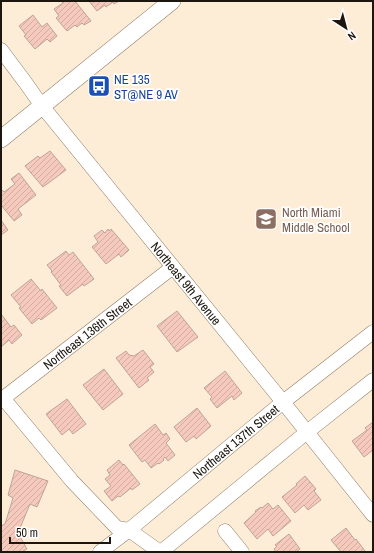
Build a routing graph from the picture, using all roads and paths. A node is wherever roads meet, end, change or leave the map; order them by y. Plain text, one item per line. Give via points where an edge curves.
1 (172, 1) edge
2 (1, 50) edge
3 (42, 106) junction
4 (1, 139) edge
5 (173, 267) junction
6 (373, 332) edge
7 (373, 380) edge
8 (2, 399) edge
9 (283, 402) junction
10 (307, 432) junction
11 (373, 515) edge
12 (129, 530) junction
13 (225, 532) dead end
14 (100, 552) edge
15 (161, 552) edge
16 (172, 552) edge
17 (242, 552) edge

1 - 3 main road
2 - 3 street, Northeast 9th Avenue
3 - 4 main road
3 - 5 street, Northeast 9th Avenue
5 - 8 street, Northeast 136th Street
5 - 9 street, Northeast 9th Avenue
6 - 9 street, Northeast 137th Street
7 - 10 street
8 - 12 street via 117,528
9 - 10 street, Northeast 9th Avenue
9 - 12 street, Northeast 137th Street
10 - 11 street, Northeast 9th Avenue
10 - 15 street
12 - 14 street, Northeast 137th Street
12 - 15 street
13 - 17 street
15 - 16 street

